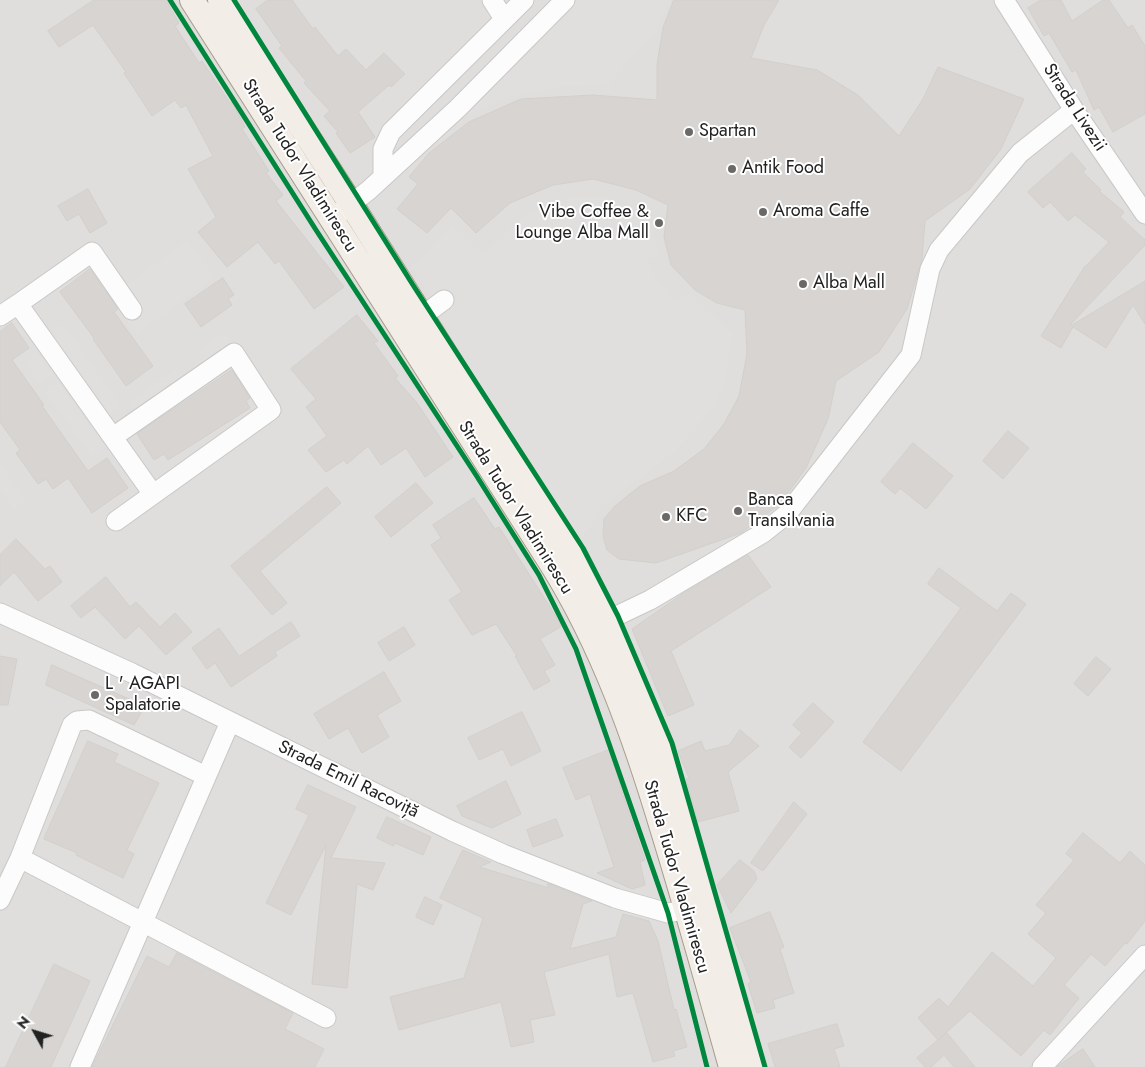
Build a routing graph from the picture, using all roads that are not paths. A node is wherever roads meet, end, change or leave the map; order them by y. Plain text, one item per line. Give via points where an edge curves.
1 (192, 0) edge
2 (220, 0) edge
3 (492, 0) edge
4 (524, 0) edge
5 (565, 0) edge
6 (1004, 0) edge
7 (504, 19) junction
8 (1074, 110) junction
9 (383, 176) junction
10 (351, 204) junction
11 (1145, 214) edge
12 (332, 218) junction
13 (444, 300) dead end
14 (18, 304) junction
15 (132, 310) dead end
16 (0, 316) edge
17 (421, 317) junction
18 (113, 437) junction
19 (153, 494) junction
20 (116, 521) dead end
21 (0, 613) edge
22 (606, 621) junction
23 (230, 722) junction
24 (206, 776) junction
25 (20, 858) junction
26 (0, 900) edge
27 (697, 907) junction
28 (143, 922) junction
29 (1145, 955) edge
30 (326, 1018) dead end
31 (80, 1067) edge
32 (731, 1067) edge
33 (751, 1067) edge
34 (1042, 1067) edge

1 - 12 main road, Strada Tudor Vladimirescu
2 - 10 main road, Strada Tudor Vladimirescu
3 - 7 street
4 - 7 street
5 - 9 street via 458,108
6 - 8 street, Strada Livezii
7 - 9 street via 391,132 382,149
8 - 11 street, Strada Livezii
8 - 22 street via 1020,153 939,250 930,269 911,355 787,514 763,533 650,600
9 - 10 street
10 - 12 street
10 - 17 main road, Strada Tudor Vladimirescu
12 - 27 main road, Strada Tudor Vladimirescu via 563,583 590,632 624,711
13 - 17 street
14 - 15 street via 92,252
14 - 16 street
14 - 18 street
17 - 22 main road, Strada Tudor Vladimirescu via 570,552
18 - 19 street
18 - 19 street via 234,353 272,410
19 - 20 street
21 - 23 street, Strada Emil Racoviță
22 - 27 main road, Strada Tudor Vladimirescu via 660,751
23 - 24 street
23 - 27 street, Strada Emil Racoviță via 503,854 631,903 668,913
24 - 25 street via 89,720 77,721 72,725
24 - 28 street
25 - 26 street
25 - 28 street
27 - 32 main road, Strada Tudor Vladimirescu
27 - 33 main road, Strada Tudor Vladimirescu
28 - 30 street
28 - 31 street
29 - 34 street

